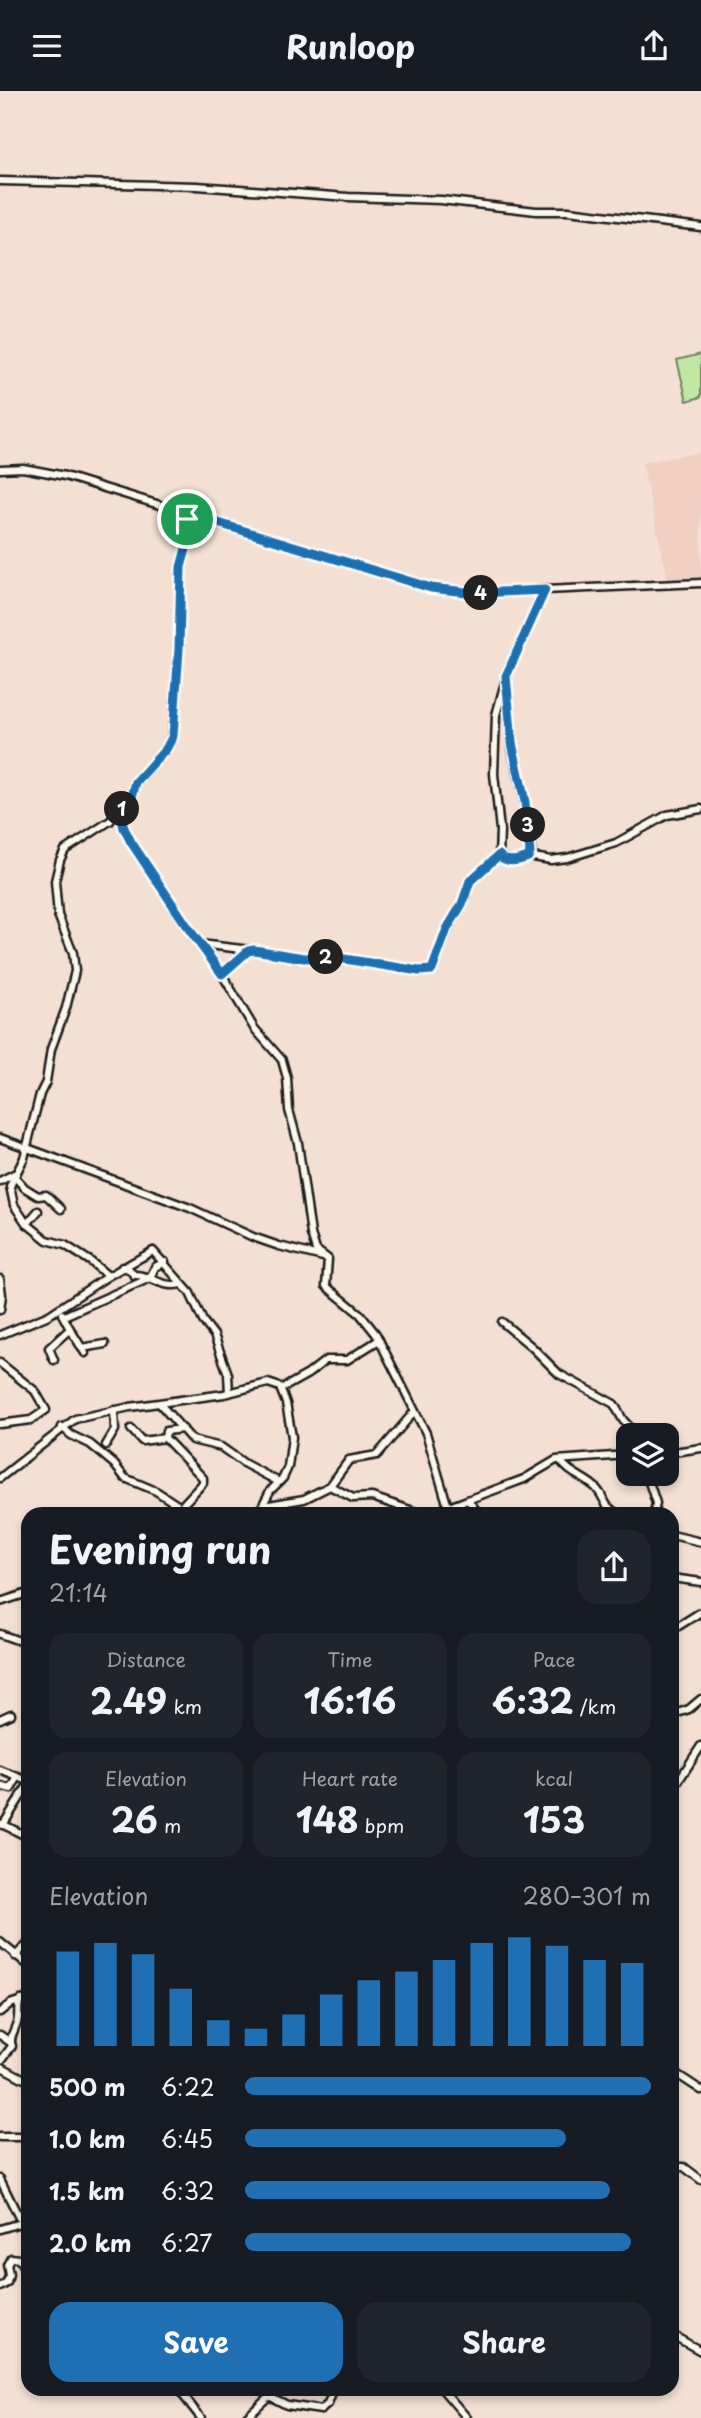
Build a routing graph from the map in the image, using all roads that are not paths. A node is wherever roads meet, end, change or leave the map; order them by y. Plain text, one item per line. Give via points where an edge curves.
1 (0, 181) edge
2 (701, 227) edge
3 (0, 469) edge
4 (192, 515) junction
5 (701, 583) edge
6 (545, 590) junction
7 (506, 676) junction
8 (701, 809) edge
9 (120, 811) junction
10 (499, 855) junction
11 (528, 857) junction
12 (200, 944) junction
13 (251, 950) junction
14 (222, 974) junction
15 (0, 1138) edge
16 (27, 1147) junction
17 (15, 1174) junction
18 (0, 1181) edge
19 (61, 1209) dead end
20 (38, 1211) dead end
21 (27, 1224) junction
22 (327, 1258) junction
23 (165, 1262) junction
24 (122, 1267) junction
25 (108, 1276) junction
26 (0, 1279) edge
27 (147, 1279) junction
28 (181, 1284) junction
29 (59, 1309) junction
30 (0, 1310) edge
31 (64, 1316) junction
32 (502, 1322) dead end
33 (70, 1329) junction
34 (0, 1335) edge
35 (379, 1340) junction
36 (105, 1344) dead end
37 (54, 1360) dead end
38 (0, 1363) edge
39 (280, 1388) junction
40 (229, 1393) junction
41 (160, 1404) junction
42 (114, 1410) junction
43 (414, 1412) junction
44 (626, 1423) edge
45 (0, 1424) edge
46 (62, 1427) junction
47 (131, 1429) dead end
48 (183, 1429) junction
49 (164, 1438) junction
50 (106, 1445) dead end
51 (701, 1448) edge
52 (679, 1451) edge
53 (616, 1456) edge
54 (559, 1460) junction
55 (0, 1478) edge
56 (279, 1482) junction
57 (330, 1486) junction
58 (650, 1486) edge
59 (468, 1500) junction
60 (179, 1506) joint
61 (263, 1506) joint
62 (401, 1507) edge
63 (448, 1507) joint
64 (474, 1507) edge
65 (608, 1507) edge
66 (655, 1507) edge
67 (679, 1537) edge
68 (701, 1542) edge
69 (679, 1579) edge
70 (701, 1582) edge
71 (21, 1595) edge
72 (0, 1602) edge
73 (701, 1612) edge
74 (679, 1626) edge
75 (0, 1634) edge
76 (21, 1642) edge
77 (701, 1699) edge
78 (679, 1712) edge
79 (11, 1714) dead end
80 (0, 1719) edge
81 (701, 1746) edge
82 (0, 1770) edge
83 (18, 1777) junction
84 (21, 1779) edge
85 (679, 1780) edge
86 (0, 1786) edge
87 (21, 1794) edge
88 (1, 1824) edge
89 (21, 1834) edge
90 (0, 1942) edge
91 (21, 1950) edge
92 (15, 1956) junction
93 (21, 1960) edge
94 (21, 2000) edge
95 (21, 2002) edge
96 (0, 2012) edge
97 (0, 2035) edge
98 (10, 2042) junction
99 (0, 2064) edge
100 (679, 2076) edge
101 (21, 2077) edge
102 (701, 2090) edge
103 (0, 2137) edge
104 (21, 2137) edge
105 (679, 2165) edge
106 (0, 2179) edge
107 (701, 2181) edge
108 (20, 2223) joint
109 (0, 2229) edge
110 (21, 2263) edge
111 (0, 2287) edge
112 (679, 2339) edge
113 (701, 2351) edge
114 (184, 2396) edge
115 (269, 2396) joint
116 (331, 2396) edge
117 (448, 2396) edge
118 (201, 2418) edge
119 (245, 2418) edge
120 (467, 2418) edge

1 - 2 street via 441,200
3 - 4 street via 65,476
4 - 6 street via 431,588 475,593
4 - 9 street via 187,519 181,567 173,736 136,782 132,797
5 - 6 street
6 - 7 street
7 - 10 street via 494,730
7 - 11 street via 512,743 531,850
8 - 11 street via 667,815 626,839 585,853 551,860
9 - 12 street via 129,838
9 - 16 street via 65,850 60,860 55,881 58,915 75,971
10 - 11 street via 512,861
10 - 13 street via 470,881 432,970
12 - 13 street
12 - 14 street
13 - 14 street
14 - 22 street via 254,1028 284,1065 311,1234 316,1250
15 - 16 street
16 - 17 street
16 - 22 street via 190,1208 253,1237
17 - 18 street
17 - 19 street via 30,1192 39,1197 45,1194
17 - 21 street via 12,1198
20 - 21 street
21 - 25 street
22 - 35 street via 326,1286 360,1314
23 - 24 street via 150,1250
23 - 27 street
23 - 28 street
24 - 25 street
24 - 27 street
25 - 29 street
26 - 30 street
27 - 28 street via 170,1286
27 - 31 street
28 - 40 street via 216,1339
29 - 31 street
29 - 34 street
31 - 33 street
32 - 44 street via 559,1374 612,1402
33 - 36 street via 83,1351
33 - 37 street via 49,1348
35 - 39 street via 347,1360 326,1360
35 - 43 street
38 - 45 street via 35,1391 46,1410 31,1420
39 - 40 street via 268,1383
39 - 56 street via 292,1437 288,1467
40 - 41 street
41 - 42 street
41 - 48 street
42 - 46 street via 75,1419
42 - 50 street via 115,1430
43 - 57 street via 377,1455 349,1460
43 - 63 street via 426,1433
46 - 55 street
46 - 60 street via 90,1444 125,1478
47 - 49 street via 142,1441
48 - 49 street via 166,1431
48 - 56 street via 192,1440 221,1447
49 - 60 street via 203,1481
51 - 52 street
53 - 54 street
54 - 59 street
54 - 65 street via 597,1489
56 - 61 street
57 - 61 street via 304,1499
57 - 62 street via 353,1498 372,1497
58 - 66 street
59 - 63 street
59 - 64 street
67 - 68 street
69 - 70 street
71 - 72 street
73 - 74 street
75 - 76 street
77 - 78 street
79 - 80 street
81 - 85 street
82 - 83 street
83 - 84 street
83 - 86 street via 11,1789
87 - 88 street
88 - 89 street
90 - 92 street
91 - 92 street
92 - 93 street
94 - 96 street
95 - 98 street
97 - 98 street
98 - 99 street
99 - 101 street
100 - 102 street
103 - 104 street
105 - 107 street
106 - 108 street
108 - 109 street
110 - 111 street via 11,2258 7,2283
112 - 113 street
114 - 118 street
115 - 116 street via 287,2405 321,2410
115 - 119 street
117 - 120 street

